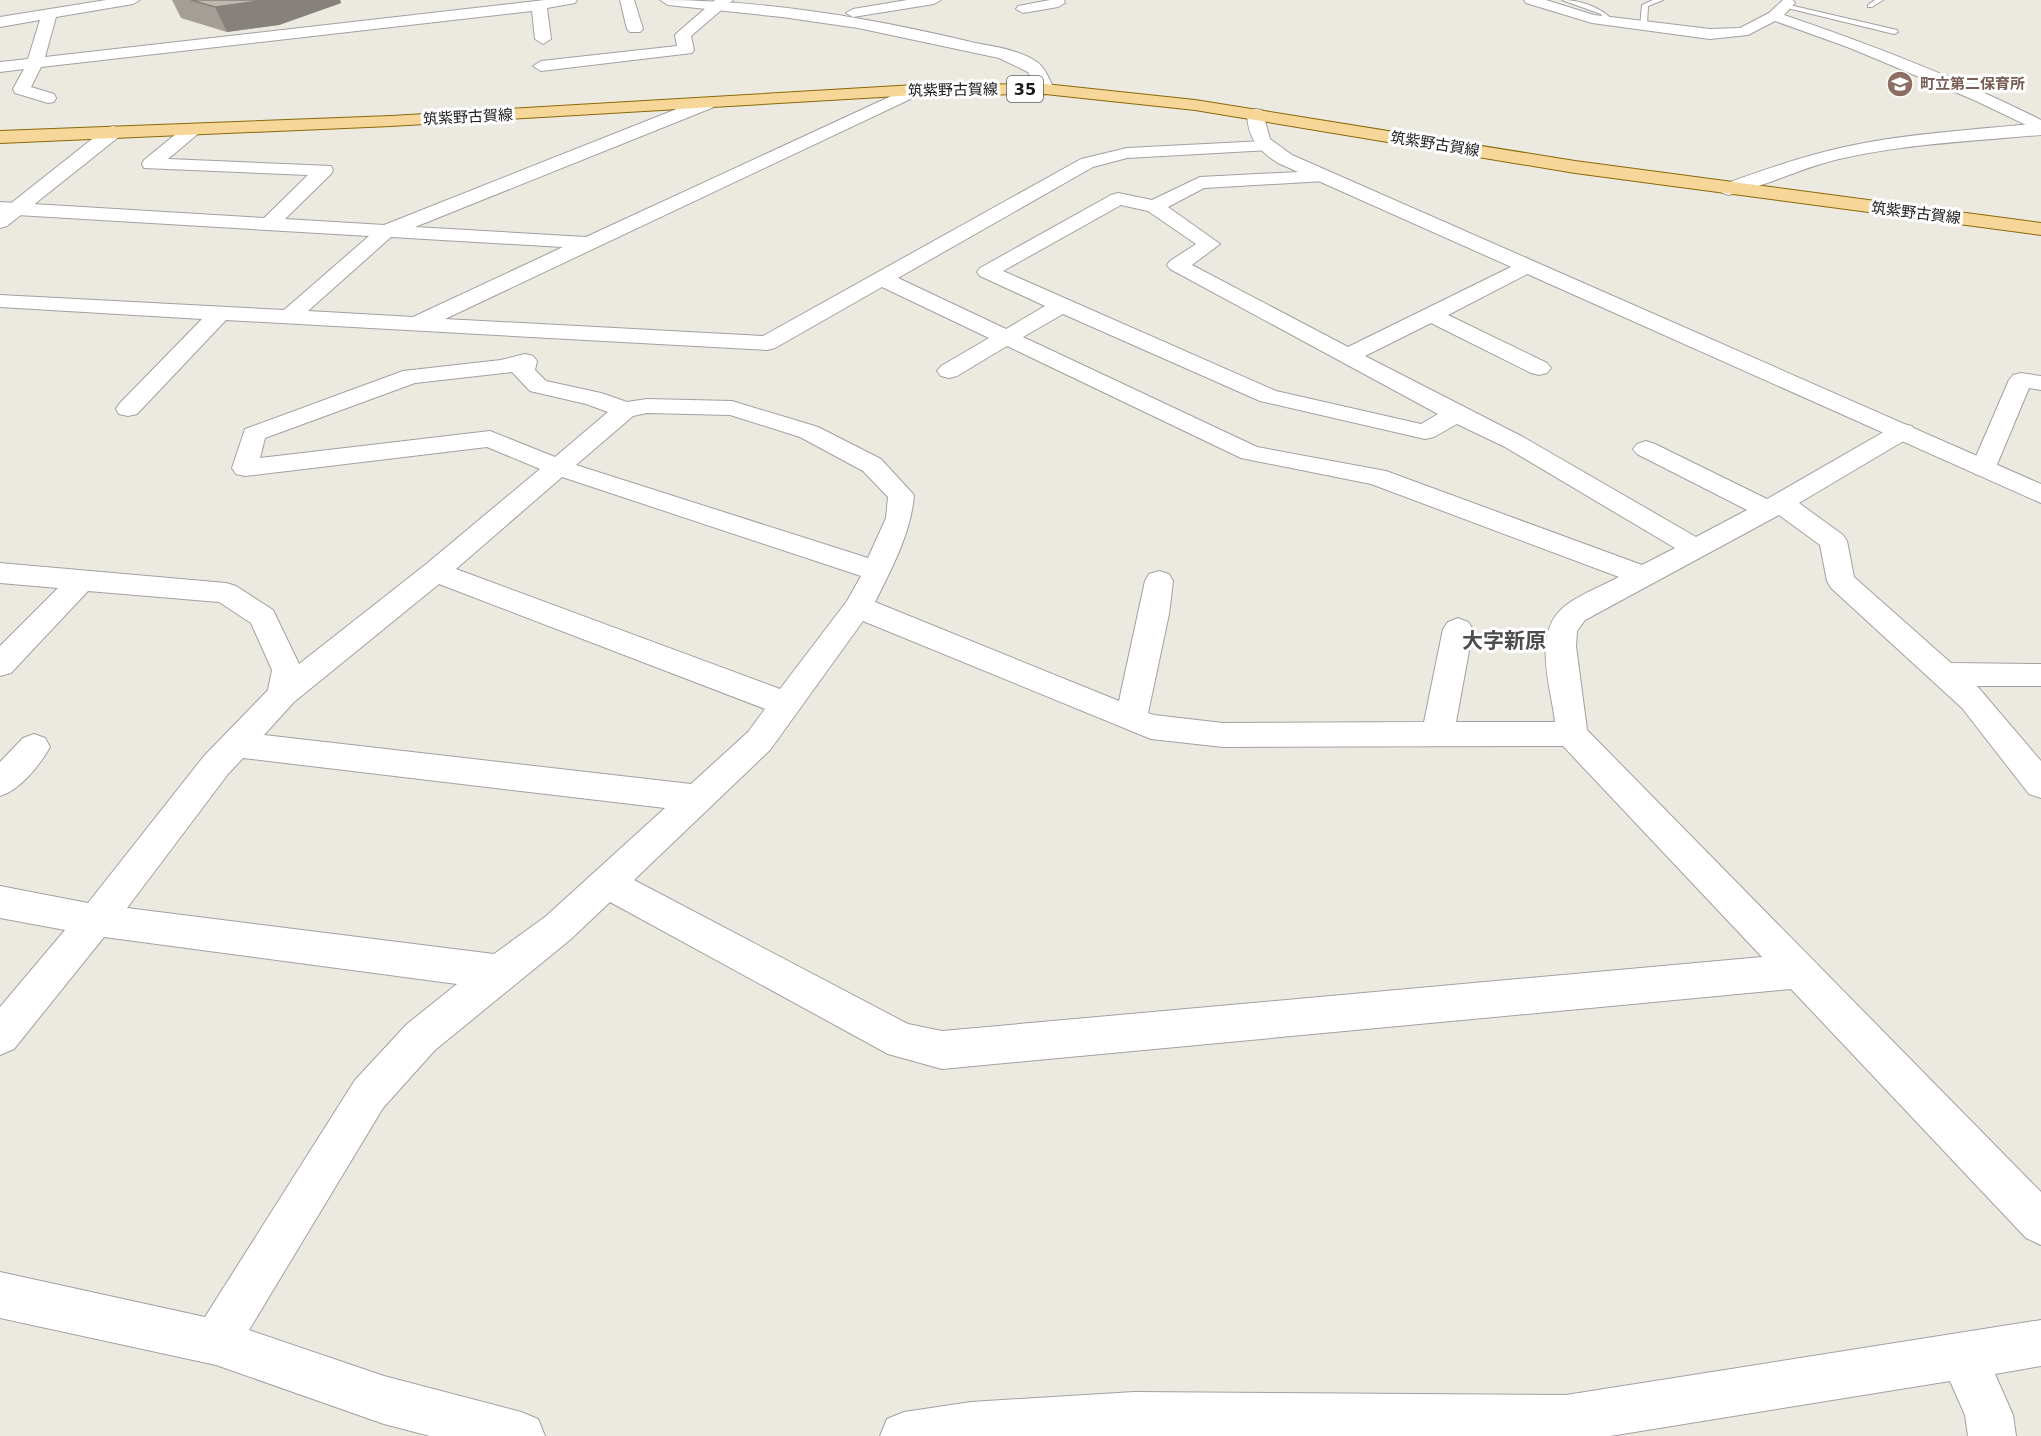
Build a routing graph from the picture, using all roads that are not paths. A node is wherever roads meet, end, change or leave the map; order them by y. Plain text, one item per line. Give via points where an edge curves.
1 (133, 0) edge
2 (570, 0) edge
3 (627, 0) edge
4 (668, 0) edge
5 (864, 0) edge
6 (934, 0) edge
7 (1057, 0) edge
8 (1531, 0) edge
9 (1565, 0) edge
10 (1660, 0) edge
11 (1880, 0) edge
12 (722, 2) edge
13 (538, 5) junction
14 (1870, 6) dead end
15 (1783, 7) edge
16 (0, 9) edge
17 (1023, 9) dead end
18 (49, 14) junction
19 (31, 16) junction
20 (848, 17) junction
21 (1609, 21) junction
22 (0, 22) edge
23 (1643, 25) junction
24 (635, 29) dead end
25 (1894, 32) dead end
26 (543, 39) dead end
27 (35, 63) junction
28 (541, 66) dead end
29 (0, 68) edge
30 (1045, 89) junction
31 (915, 90) junction
32 (48, 98) dead end
33 (708, 103) junction
34 (1256, 114) junction
35 (2041, 128) edge
36 (193, 129) junction
37 (113, 132) junction
38 (0, 137) edge
39 (1264, 146) junction
40 (1317, 177) dead end
41 (1729, 189) junction
42 (1154, 206) junction
43 (9, 208) edge
44 (0, 222) edge
45 (268, 224) junction
46 (2041, 229) edge
47 (386, 231) junction
48 (590, 243) junction
49 (1528, 266) junction
50 (881, 278) junction
51 (0, 301) edge
52 (1062, 305) junction
53 (219, 314) junction
54 (1431, 315) junction
55 (288, 318) junction
56 (414, 326) junction
57 (540, 332) junction
58 (1006, 338) junction
59 (1348, 356) junction
60 (525, 361) junction
61 (1539, 368) dead end
62 (949, 371) dead end
63 (2041, 383) edge
64 (128, 408) dead end
65 (625, 411) junction
66 (1456, 414) junction
67 (1903, 432) junction
68 (1646, 449) dead end
69 (559, 468) junction
70 (1984, 468) junction
71 (2041, 494) edge
72 (1774, 506) junction
73 (1696, 549) junction
74 (877, 571) junction
75 (435, 572) junction
76 (0, 573) edge
77 (1644, 576) junction
78 (81, 581) junction
79 (1159, 581) dead end
80 (858, 607) junction
81 (1458, 629) dead end
82 (0, 665) edge
83 (1944, 674) junction
84 (2041, 675) edge
85 (283, 694) junction
86 (786, 704) junction
87 (1131, 719) junction
88 (1438, 734) junction
89 (1571, 734) junction
90 (234, 744) junction
91 (34, 747) dead end
92 (0, 783) edge
93 (2041, 785) edge
94 (697, 798) junction
95 (605, 882) junction
96 (0, 902) edge
97 (96, 920) junction
98 (1800, 971) junction
99 (500, 972) junction
100 (0, 1036) edge
101 (2041, 1223) edge
102 (0, 1295) edge
103 (216, 1342) junction
104 (2041, 1342) edge
105 (1963, 1355) junction
106 (1494, 1427) edge
107 (521, 1436) edge
108 (903, 1436) edge
109 (1992, 1436) edge

1 - 18 street
2 - 13 street
3 - 24 street
4 - 12 street
5 - 20 street
6 - 20 street
7 - 17 street via 1058,3
8 - 21 street
9 - 21 lane via 1603,14
10 - 23 lane via 1645,5
11 - 14 lane
12 - 20 street
12 - 28 street via 682,35 686,50
13 - 26 street
13 - 27 street
15 - 23 street via 1743,32 1729,34
15 - 25 lane
15 - 35 street via 1876,53 1980,96
16 - 19 street
18 - 19 street
18 - 27 street
19 - 22 street
20 - 30 street via 1016,58 1037,72
21 - 23 street
27 - 29 street
27 - 32 street via 21,89
30 - 31 main road, 筑紫野古賀線 / 35
30 - 34 main road, 筑紫野古賀線 / 35
31 - 33 main road, 筑紫野古賀線 / 35
31 - 48 street
33 - 36 main road, 筑紫野古賀線 / 35
33 - 47 street
34 - 39 street via 1256,127
34 - 41 main road, 筑紫野古賀線 / 35
35 - 41 street via 1857,150 1803,163
36 - 37 main road, 筑紫野古賀線 / 35
36 - 45 street via 151,164 324,170
37 - 38 main road, 筑紫野古賀線 / 35
37 - 43 street
39 - 49 street via 1285,159
39 - 50 street via 1127,153 1087,164
40 - 42 street via 1200,183
41 - 46 main road, 筑紫野古賀線 / 35
42 - 52 street via 1118,199 987,272
42 - 59 street via 1210,244 1177,265
43 - 44 street
43 - 45 street
45 - 47 street
47 - 48 street
47 - 55 street
48 - 56 street
49 - 54 street
49 - 67 street
50 - 57 street via 766,343
50 - 58 street
51 - 53 street
52 - 58 street
52 - 66 street via 1268,396 1425,432
53 - 55 street
53 - 64 street
54 - 59 street
54 - 61 street
55 - 56 street
56 - 57 street
57 - 60 street
58 - 62 street
58 - 77 street via 1250,453 1377,477
59 - 66 street
60 - 65 street via 523,371 538,386 593,398
60 - 69 street via 411,376 254,434 245,468 490,439
63 - 70 street via 2022,380
65 - 69 street
65 - 74 street via 647,406 732,408 809,432 872,465 901,495 899,518
66 - 73 street via 1514,442
67 - 70 street
67 - 72 street
68 - 72 street
69 - 74 street
69 - 75 street
70 - 71 street
72 - 73 street
72 - 83 street via 1833,541 1841,581
73 - 77 street
74 - 80 street
75 - 85 street
75 - 86 street
76 - 78 street
77 - 89 street via 1575,613 1562,631 1563,679 1571,713
78 - 82 street
78 - 85 street via 226,593 263,617 287,670
79 - 87 street
80 - 86 street
80 - 87 street
81 - 88 street
83 - 84 street
83 - 93 street via 1973,700
85 - 90 street
86 - 94 street via 759,741
87 - 88 street via 1151,727 1223,735
88 - 89 street
89 - 98 street
90 - 94 street
90 - 97 street
91 - 92 street
94 - 95 street
95 - 98 street via 902,1041 942,1050
95 - 99 street via 558,928
96 - 97 street
97 - 99 street
97 - 100 street
98 - 101 street
99 - 103 street via 421,1037 369,1094
102 - 103 street
103 - 107 street via 384,1400
104 - 105 street
105 - 106 street via 1566,1419
105 - 109 street via 1989,1415
106 - 108 street via 1134,1416 970,1426

